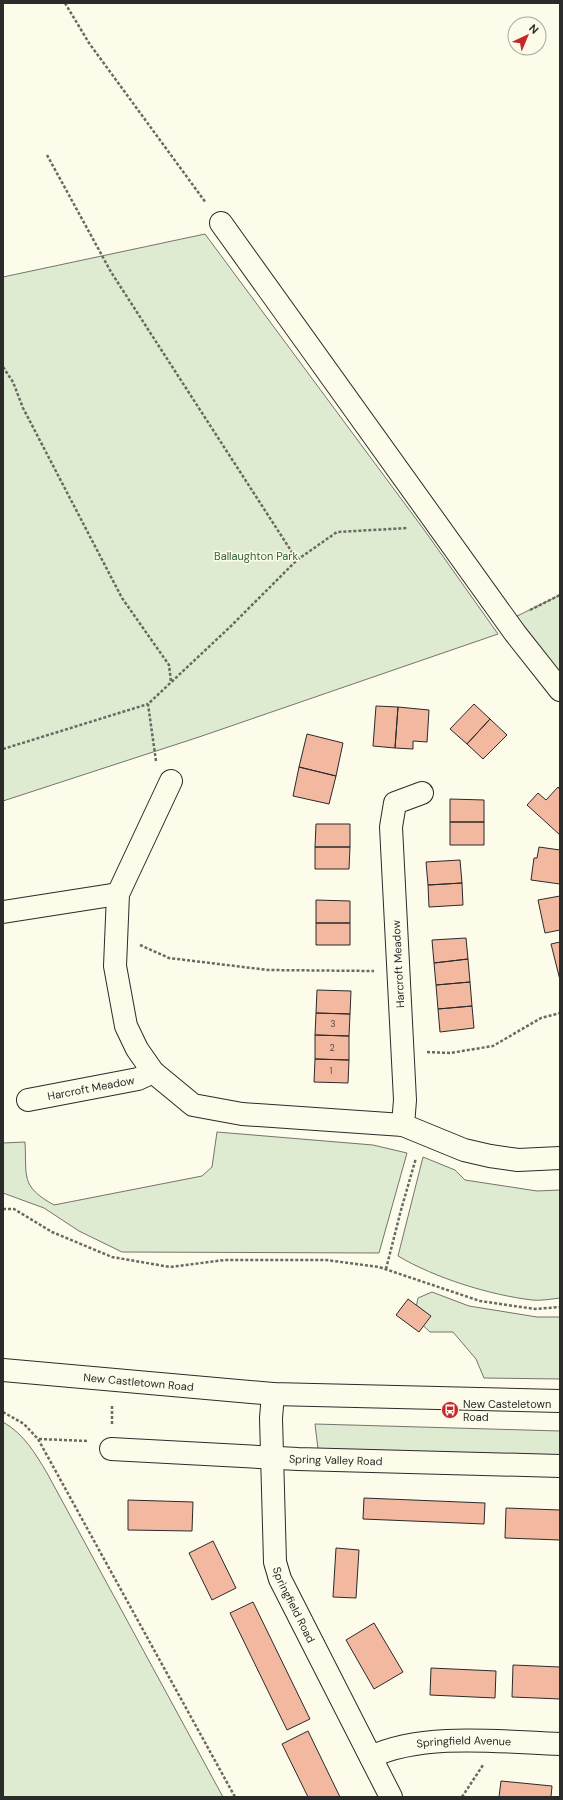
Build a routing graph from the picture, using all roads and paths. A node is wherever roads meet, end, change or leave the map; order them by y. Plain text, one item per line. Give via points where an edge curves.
1 (65, 3) edge
2 (47, 155) dead end
3 (221, 223) joint
4 (3, 367) edge
5 (438, 526) junction
6 (297, 560) junction
7 (560, 595) edge
8 (507, 620) junction
9 (171, 682) junction
10 (560, 690) edge
11 (148, 704) junction
12 (3, 750) edge
13 (156, 764) dead end
14 (171, 781) dead end
15 (422, 793) dead end
16 (118, 894) junction
17 (3, 912) edge
18 (116, 935) junction
19 (398, 973) junction
20 (560, 1013) edge
21 (403, 1052) junction
22 (153, 1072) junction
23 (28, 1100) dead end
24 (403, 1125) junction
25 (423, 1135) junction
26 (560, 1158) edge
27 (3, 1209) edge
28 (386, 1269) junction
29 (560, 1307) edge
30 (3, 1370) edge
31 (113, 1380) junction
32 (274, 1394) junction
33 (560, 1401) edge
34 (3, 1412) edge
35 (112, 1426) dead end
36 (38, 1439) junction
37 (89, 1441) dead end
38 (111, 1449) dead end
39 (272, 1457) junction
40 (560, 1466) edge
41 (560, 1744) edge
42 (371, 1757) junction
43 (487, 1759) dead end
44 (235, 1797) edge
45 (391, 1797) edge
46 (462, 1797) edge

1 - 3 path via 89,43
2 - 6 path via 111,272
3 - 5 main road
4 - 9 path via 13,382 23,408 122,598 169,665
5 - 6 path via 337,532
5 - 8 main road
6 - 9 path
7 - 8 path
8 - 10 main road
9 - 11 path
11 - 12 path
11 - 13 path
14 - 16 main road
15 - 19 main road, Harcroft Meadow via 388,797
16 - 17 main road
16 - 18 main road
18 - 19 path via 169,958 268,970
18 - 22 main road via 115,966 126,1026 137,1049
19 - 21 main road, Harcroft Meadow
20 - 21 path via 541,1018 493,1046 450,1053
21 - 24 main road, Harcroft Meadow
22 - 23 main road, Harcroft Meadow via 138,1079
22 - 24 main road via 193,1105 242,1114
24 - 25 main road
25 - 26 main road via 464,1150 490,1156 518,1160
25 - 28 path via 400,1210
27 - 28 path via 14,1209 52,1232 112,1257 170,1267 225,1260 276,1259 326,1260
28 - 29 path via 480,1301 535,1309
30 - 31 main road, New Castletown Road
31 - 32 main road, New Castletown Road
31 - 35 path
32 - 33 main road
32 - 39 main road, Springfield Road via 271,1418
34 - 36 path via 24,1424
36 - 37 path
36 - 44 path
38 - 39 main road, Spring Valley Road
39 - 40 main road, Spring Valley Road
39 - 42 main road, Springfield Road via 275,1562 278,1573
41 - 42 main road, Springfield Avenue via 435,1741 387,1750
42 - 45 main road, Springfield Road
43 - 46 path

